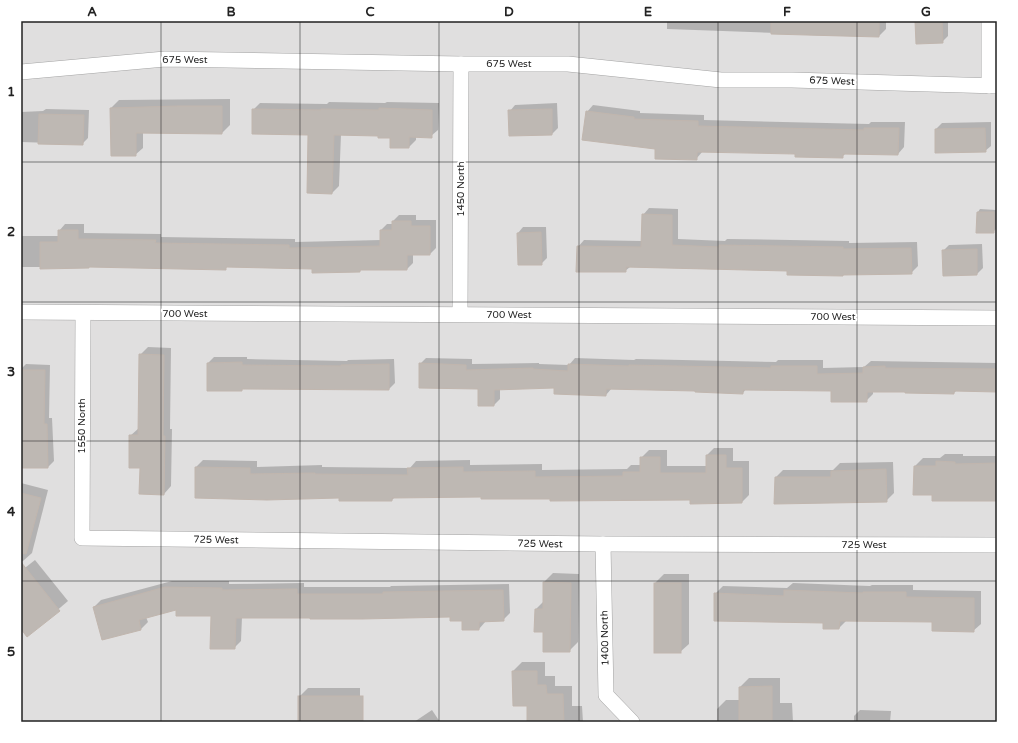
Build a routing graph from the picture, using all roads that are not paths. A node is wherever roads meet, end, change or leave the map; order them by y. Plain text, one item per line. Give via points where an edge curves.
1 (989, 21) edge
2 (461, 64) junction
3 (21, 72) edge
4 (993, 86) edge
5 (21, 312) edge
6 (82, 314) junction
7 (460, 314) junction
8 (997, 318) edge
9 (82, 538) joint
10 (603, 544) junction
11 (997, 545) edge
12 (632, 722) edge

1 - 4 street
2 - 3 street, 675 West via 165,59
2 - 4 street, 675 West via 568,64 721,80
2 - 7 street, 1450 North
5 - 6 street, 700 West
6 - 7 street, 700 West
6 - 9 street, 1550 North
7 - 8 street, 700 West
9 - 10 street, 725 West
10 - 11 street, 725 West
10 - 12 street, 1400 North via 606,695

